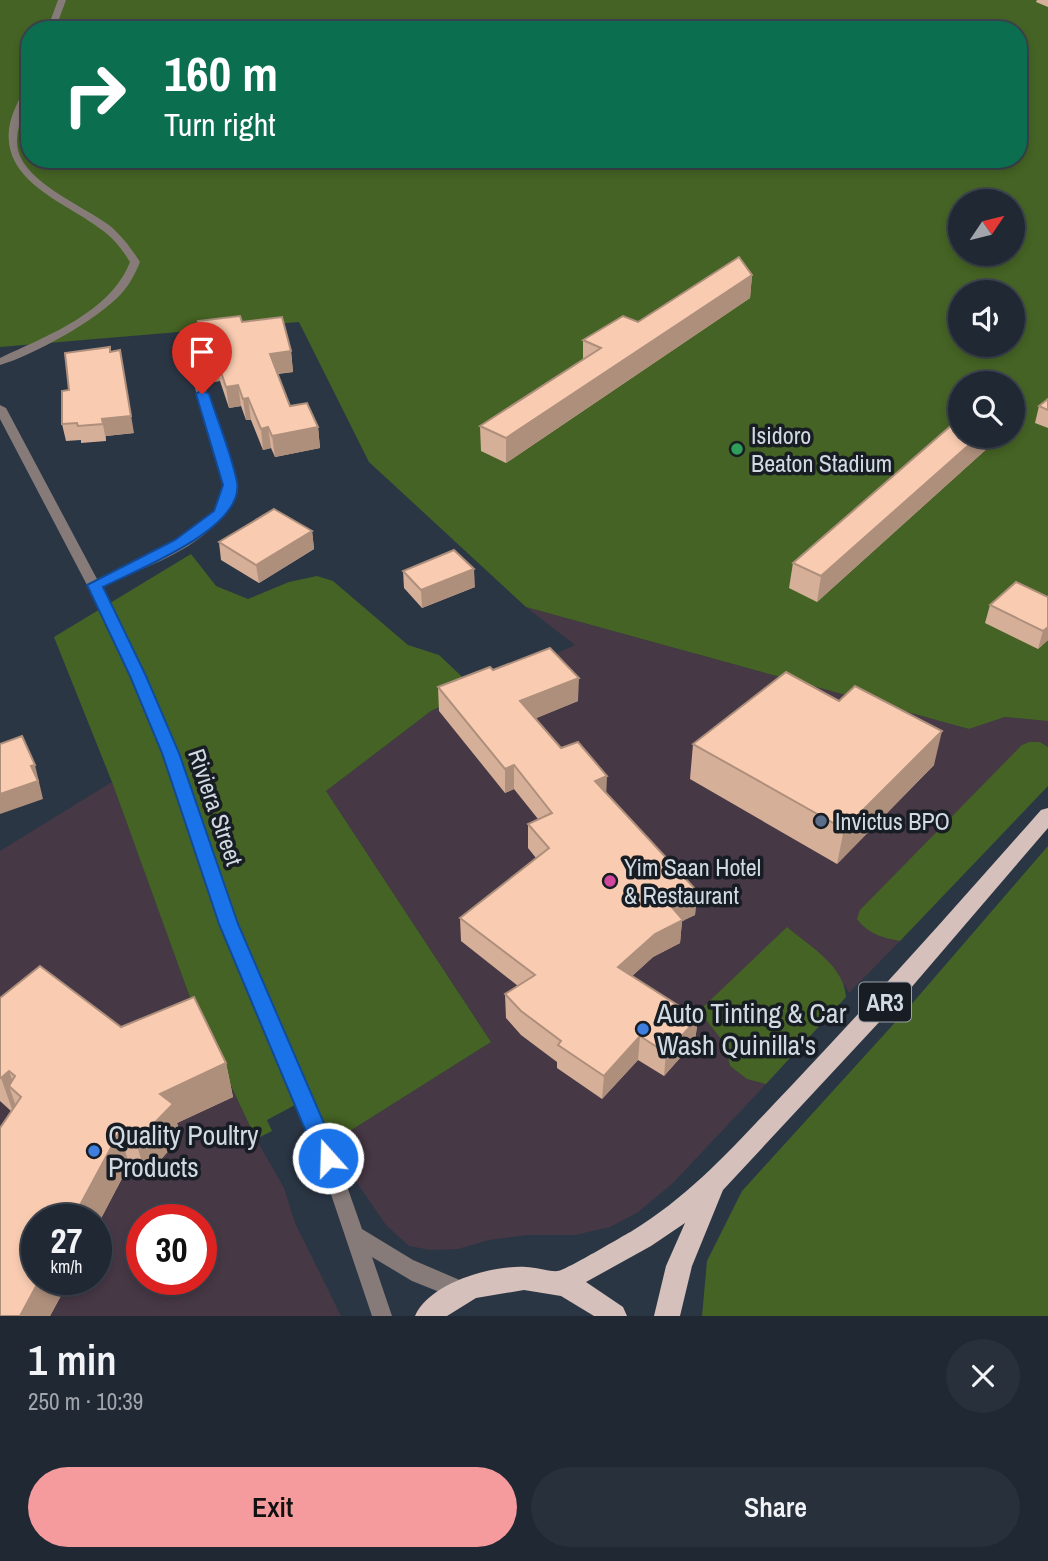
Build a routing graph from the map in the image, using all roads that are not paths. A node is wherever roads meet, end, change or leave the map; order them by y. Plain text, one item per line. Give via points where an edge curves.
1 (62, 0) edge
2 (54, 21) edge
3 (21, 109) edge
4 (21, 165) edge
5 (24, 168) edge
6 (188, 348) dead end
7 (0, 362) edge
8 (0, 408) edge
9 (94, 585) junction
10 (1048, 816) edge
11 (715, 1182) junction
12 (355, 1236) junction
13 (560, 1283) junction
14 (462, 1291) junction
15 (382, 1316) edge
16 (428, 1316) edge
17 (614, 1316) edge
18 (667, 1316) edge

1 - 2 street
3 - 4 street via 13,131 15,159
5 - 7 street via 123,241 135,262 128,282 103,304
6 - 9 street via 230,485 227,499 207,525
8 - 9 street, Riviera Street
9 - 12 street, Riviera Street via 171,753 229,924 319,1132
10 - 11 main road, AR3 via 902,983
11 - 13 main road, AR3 via 642,1238
11 - 18 main road, AR3 via 688,1240
12 - 14 street via 427,1280
12 - 15 street, Riviera Street
13 - 14 main road via 527,1277 494,1280
13 - 17 main road
14 - 16 main road

